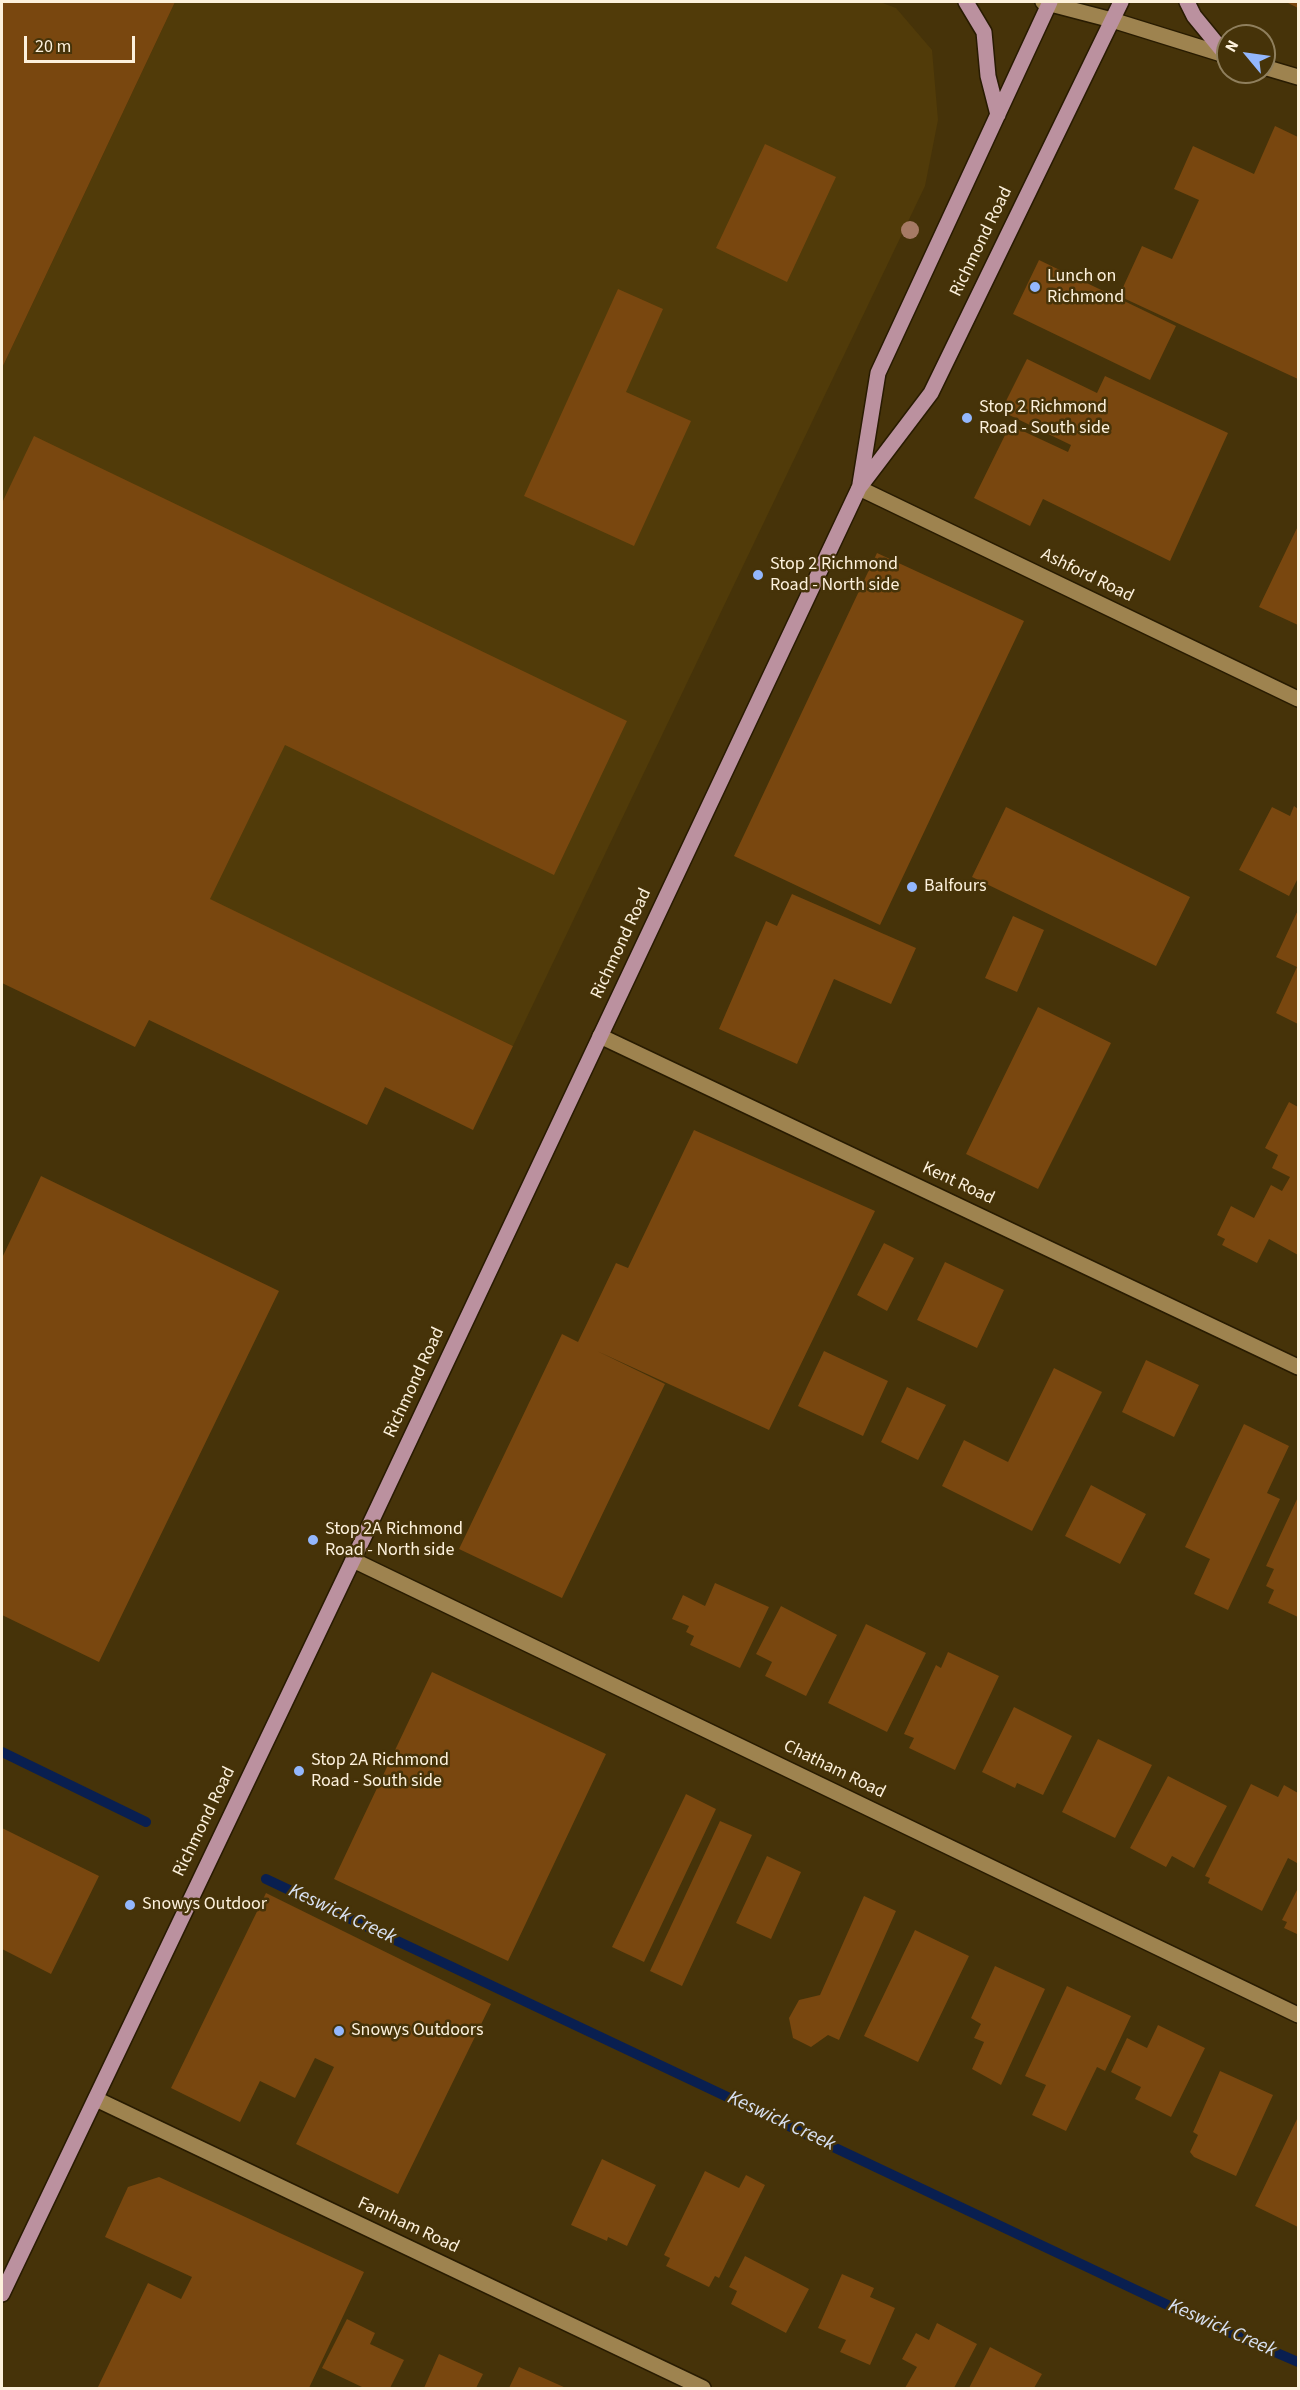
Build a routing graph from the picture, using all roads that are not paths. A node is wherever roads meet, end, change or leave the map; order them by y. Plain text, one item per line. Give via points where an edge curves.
1 (966, 2) edge
2 (1047, 2) edge
3 (1121, 2) edge
4 (1187, 2) edge
5 (1112, 20) junction
6 (1216, 42) edge
7 (1216, 52) edge
8 (1276, 70) edge
9 (1299, 77) edge
10 (998, 115) junction
11 (859, 488) junction
12 (1299, 699) edge
13 (600, 1036) junction
14 (1299, 1367) edge
15 (352, 1560) junction
16 (1299, 2015) edge
17 (96, 2099) junction
18 (2, 2294) edge
19 (703, 2388) edge

1 - 10 main road via 984,32 988,76
2 - 5 street
2 - 10 main road, Richmond Road
3 - 5 main road, Richmond Road
4 - 6 main road
5 - 7 street
5 - 11 main road, Richmond Road via 931,393
8 - 9 street
10 - 11 main road, Richmond Road via 878,373
11 - 12 street, Ashford Road
11 - 13 main road, Richmond Road
13 - 14 street, Kent Road
13 - 15 main road, Richmond Road
15 - 16 street, Chatham Road
15 - 17 main road, Richmond Road
17 - 18 main road, Richmond Road
17 - 19 street, Farnham Road

